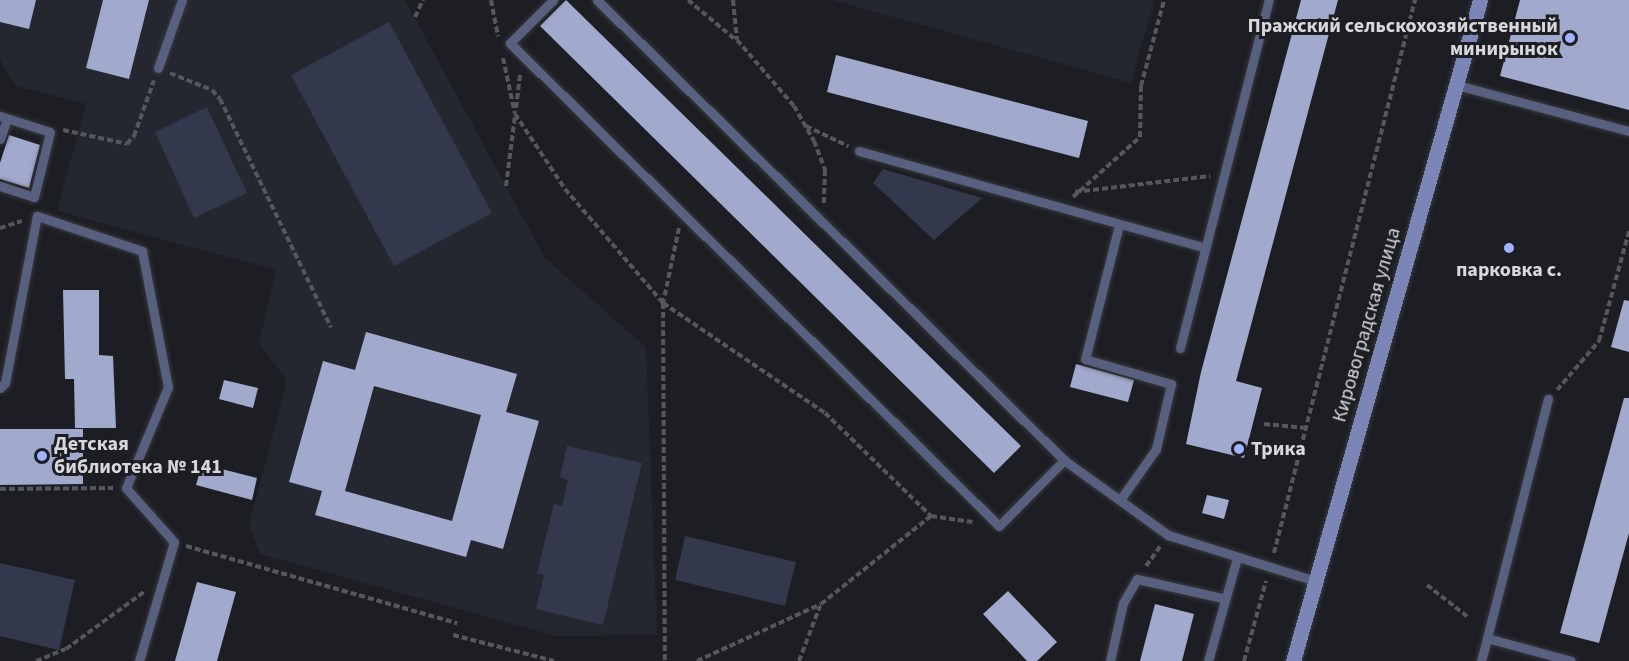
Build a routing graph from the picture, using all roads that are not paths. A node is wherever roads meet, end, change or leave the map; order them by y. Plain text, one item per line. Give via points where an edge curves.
1 (182, 0) edge
2 (553, 0) edge
3 (597, 0) edge
4 (1269, 0) edge
5 (1480, 0) edge
6 (158, 68) road end
7 (1457, 85) junction
8 (3, 117) edge
9 (1629, 131) edge
10 (0, 139) edge
11 (859, 151) road end
12 (0, 186) edge
13 (1119, 225) junction
14 (1203, 247) junction
15 (1180, 348) dead end
16 (0, 388) edge
17 (1548, 399) road end
18 (1064, 460) junction
19 (1120, 500) junction
20 (1237, 558) junction
21 (1316, 581) junction
22 (1223, 598) junction
23 (1486, 638) junction
24 (139, 661) edge
25 (1110, 661) edge
26 (1208, 661) edge
27 (1293, 661) edge
28 (1480, 661) edge
29 (1572, 661) edge

1 - 6 lane
2 - 18 lane via 510,43 999,525
3 - 18 lane
4 - 14 lane
5 - 7 street, Кировоградская улица
7 - 9 lane
7 - 21 street, Кировоградская улица
8 - 10 lane
8 - 12 lane via 50,132 34,197
11 - 13 lane
13 - 14 lane
13 - 19 lane via 1085,359 1172,384 1156,448
14 - 15 lane
16 - 24 lane via 5,383 37,216 142,250 168,387 126,488 174,542
17 - 23 lane
18 - 19 lane
19 - 20 lane via 1168,535
20 - 21 lane
20 - 22 lane
21 - 27 street, Кировоградская улица
22 - 25 lane via 1137,579 1124,603
22 - 26 lane
23 - 28 lane
23 - 29 lane

